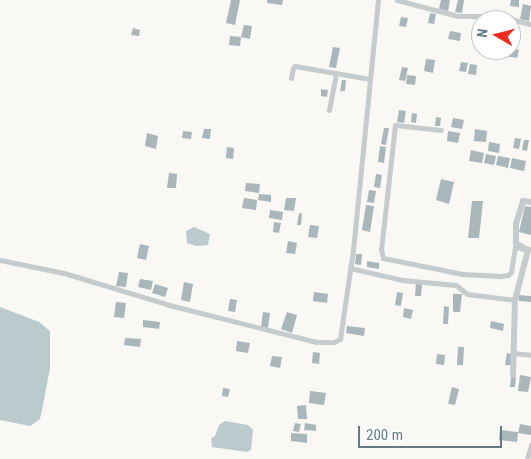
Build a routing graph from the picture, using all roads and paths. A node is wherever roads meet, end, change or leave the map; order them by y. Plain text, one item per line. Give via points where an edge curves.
1 (378, 0) edge
2 (397, 0) edge
3 (531, 24) edge
4 (336, 74) junction
5 (291, 78) dead end
6 (370, 79) junction
7 (329, 110) dead end
8 (441, 130) dead end
9 (531, 202) edge
10 (528, 250) junction
11 (0, 260) edge
12 (350, 268) junction
13 (515, 300) junction
14 (513, 353) junction
15 (531, 356) edge
16 (513, 375) dead end
17 (531, 445) edge
18 (527, 459) edge

1 - 6 street
2 - 3 street via 458,16 498,16
4 - 5 street via 296,66
4 - 6 street
4 - 7 street
6 - 12 street
8 - 10 street via 395,125 381,249 383,258 462,274 500,276 511,272 515,247
9 - 10 street via 523,201 516,224 516,243
10 - 13 street
11 - 12 street via 64,273 169,305 316,342 340,339
12 - 13 street via 402,280 456,285 467,294
13 - 14 street
14 - 15 street
14 - 16 street
17 - 18 street

